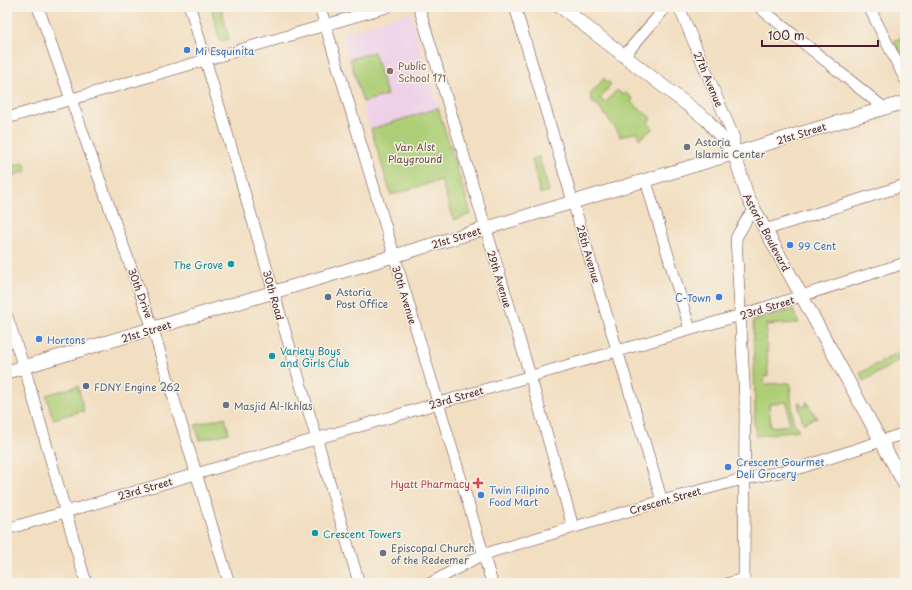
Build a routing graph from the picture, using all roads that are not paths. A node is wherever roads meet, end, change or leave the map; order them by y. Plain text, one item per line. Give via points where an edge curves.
1 (38, 7) edge
2 (190, 7) edge
3 (320, 7) edge
4 (387, 7) edge
5 (419, 7) edge
6 (515, 7) edge
7 (561, 7) edge
8 (666, 7) edge
9 (679, 7) edge
10 (759, 7) edge
11 (869, 7) edge
12 (324, 25) junction
13 (624, 56) junction
14 (206, 60) junction
15 (905, 78) edge
16 (71, 99) junction
17 (905, 102) edge
18 (884, 108) junction
19 (7, 118) edge
20 (734, 153) junction
21 (646, 180) junction
22 (905, 185) edge
23 (574, 202) junction
24 (756, 212) junction
25 (485, 229) junction
26 (765, 230) junction
27 (394, 257) junction
28 (905, 263) edge
29 (274, 292) junction
30 (802, 297) junction
31 (740, 315) junction
32 (7, 316) edge
33 (154, 329) junction
34 (690, 329) junction
35 (617, 351) junction
36 (24, 367) junction
37 (7, 372) edge
38 (530, 376) junction
39 (438, 402) junction
40 (905, 433) edge
41 (316, 438) junction
42 (881, 440) junction
43 (196, 474) junction
44 (745, 479) junction
45 (905, 485) edge
46 (662, 501) junction
47 (65, 512) junction
48 (573, 528) junction
49 (7, 529) edge
50 (484, 555) junction
51 (744, 581) edge
52 (86, 583) edge
53 (229, 583) edge
54 (359, 583) edge
55 (431, 583) edge
56 (492, 583) edge
57 (729, 583) edge

1 - 16 street, 30th Drive
2 - 14 street, 30th Road
3 - 12 street, 30th Avenue
4 - 12 street
5 - 25 street, 29th Avenue
6 - 23 street, 28th Avenue
7 - 13 main road, Astoria Boulevard
8 - 13 street
9 - 20 street, 27th Avenue via 734,138
10 - 18 street
11 - 15 street
12 - 14 street
12 - 27 street, 30th Avenue
13 - 20 main road, Astoria Boulevard via 707,120
14 - 16 street
14 - 29 street, 30th Road
16 - 19 street
16 - 33 street, 30th Drive
17 - 18 main road, 21st Street
18 - 20 main road, 21st Street
20 - 21 main road, 21st Street
20 - 24 main road, Astoria Boulevard via 748,198
21 - 23 main road, 21st Street
21 - 34 street
22 - 26 street
23 - 25 main road, 21st Street
23 - 35 street, 28th Avenue
24 - 26 main road, Astoria Boulevard
24 - 31 street via 748,217 736,238
25 - 27 main road, 21st Street
25 - 38 street, 29th Avenue
26 - 30 main road, Astoria Boulevard
27 - 29 main road, 21st Street
27 - 39 street, 30th Avenue
28 - 30 street, 23rd Street
29 - 33 main road, 21st Street
29 - 41 street, 30th Road
30 - 31 street, 23rd Street
30 - 42 main road, Astoria Boulevard
31 - 34 street, 23rd Street
31 - 44 street via 745,400
32 - 36 street
33 - 36 main road, 21st Street
33 - 43 street, 30th Drive
34 - 35 street, 23rd Street
35 - 38 street, 23rd Street
35 - 46 street, 28th Avenue
36 - 37 main road, 21st Street
36 - 47 street
38 - 39 street, 23rd Street
38 - 48 street, 29th Avenue
39 - 41 street, 23rd Street
39 - 50 street, 30th Avenue
40 - 42 street, Crescent Street
41 - 43 street, 23rd Street
41 - 54 street, 30th Road
42 - 44 street, Crescent Street via 800,468
42 - 45 main road, Astoria Boulevard
43 - 47 street, 23rd Street
43 - 53 street, 30th Drive
44 - 46 street, Crescent Street
44 - 51 street
46 - 48 street, Crescent Street
47 - 49 street, 23rd Street
47 - 52 street
48 - 50 street, Crescent Street
50 - 55 street, Crescent Street
50 - 56 street, 30th Avenue
51 - 57 street

